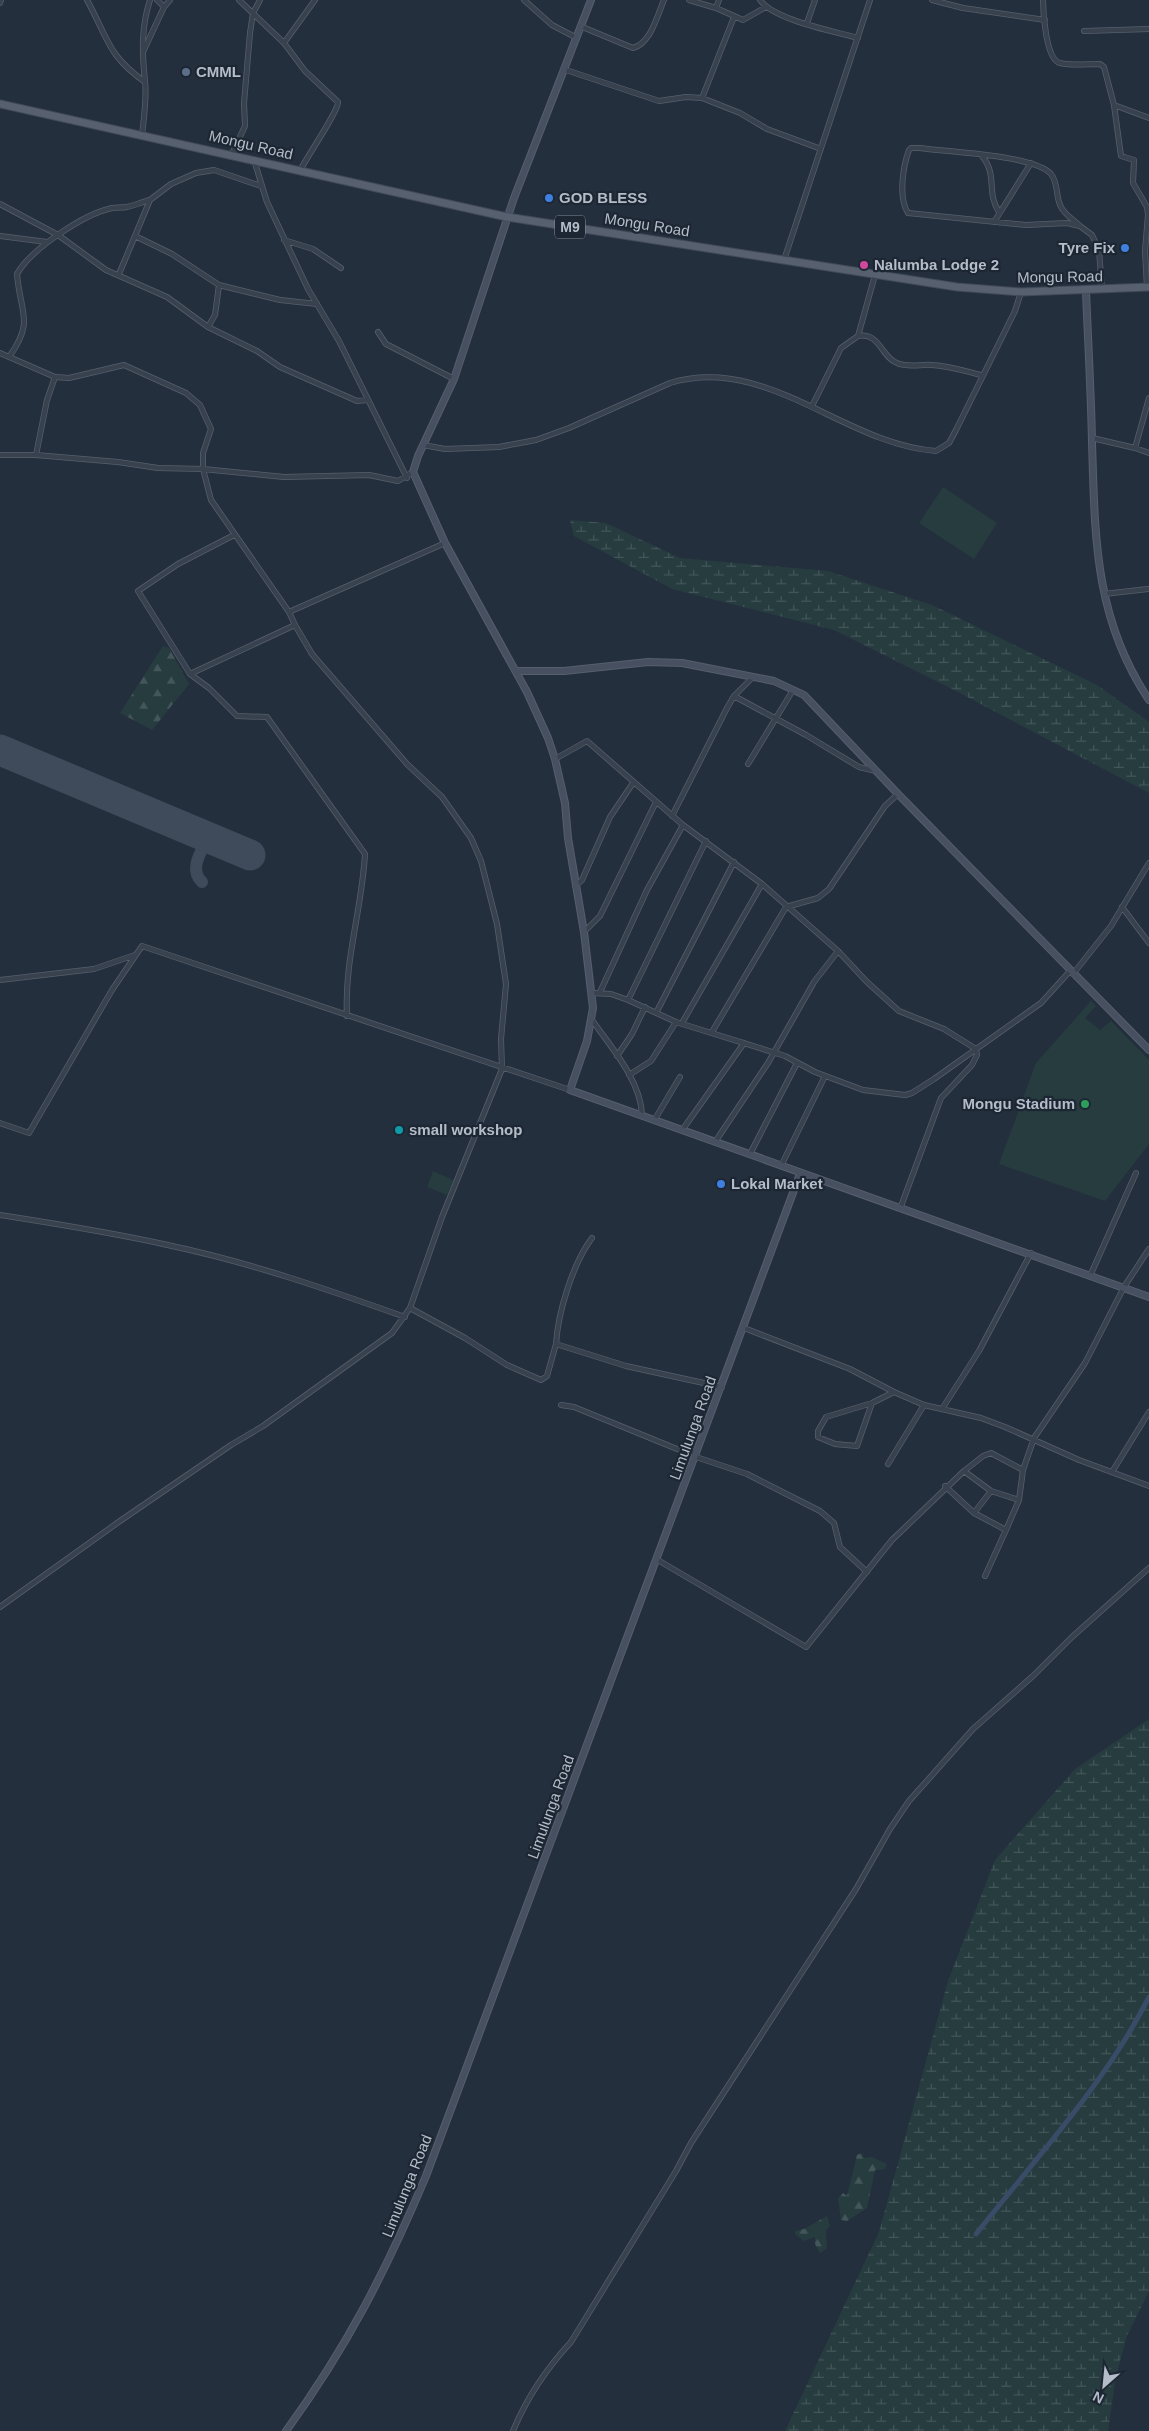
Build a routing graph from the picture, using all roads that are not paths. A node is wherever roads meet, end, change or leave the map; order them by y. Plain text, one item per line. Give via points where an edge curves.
1 (87, 0) edge
2 (150, 0) edge
3 (157, 0) edge
4 (170, 0) edge
5 (239, 0) edge
6 (260, 0) edge
7 (315, 0) edge
8 (524, 0) edge
9 (591, 0) edge
10 (664, 0) edge
11 (689, 0) edge
12 (719, 0) edge
13 (760, 0) edge
14 (815, 0) edge
15 (870, 0) edge
16 (932, 0) edge
17 (1043, 0) edge
18 (766, 6) junction
19 (164, 7) junction
20 (716, 8) junction
21 (253, 13) junction
22 (734, 17) junction
23 (1045, 20) junction
24 (807, 23) junction
25 (580, 26) junction
26 (1149, 29) edge
27 (1084, 31) dead end
28 (575, 37) junction
29 (858, 38) junction
30 (284, 43) junction
31 (142, 55) junction
32 (562, 69) junction
33 (146, 82) junction
34 (702, 98) junction
35 (0, 104) edge
36 (1114, 105) junction
37 (1149, 118) edge
38 (142, 135) junction
39 (821, 150) junction
40 (232, 154) junction
41 (982, 156) junction
42 (254, 160) junction
43 (1031, 163) junction
44 (300, 171) junction
45 (262, 186) junction
46 (150, 200) junction
47 (0, 204) edge
48 (999, 212) junction
49 (507, 217) junction
50 (994, 222) junction
51 (1080, 226) junction
52 (58, 235) junction
53 (0, 236) edge
54 (135, 236) junction
55 (284, 240) junction
56 (1148, 240) edge
57 (47, 242) junction
58 (784, 260) junction
59 (341, 268) dead end
60 (119, 274) junction
61 (875, 275) junction
62 (219, 285) junction
63 (1148, 287) edge
64 (1102, 290) junction
65 (1086, 291) junction
66 (1021, 292) junction
67 (317, 304) junction
68 (208, 327) junction
69 (378, 332) dead end
70 (858, 336) junction
71 (0, 353) edge
72 (9, 357) junction
73 (982, 375) junction
74 (55, 377) junction
75 (454, 379) junction
76 (1149, 398) edge
77 (367, 400) junction
78 (812, 406) junction
79 (1092, 438) junction
80 (423, 444) junction
81 (1135, 448) junction
82 (1149, 453) edge
83 (0, 455) edge
84 (36, 456) junction
85 (203, 469) junction
86 (413, 472) junction
87 (407, 478) junction
88 (234, 535) junction
89 (445, 543) junction
90 (1148, 589) dead end
91 (1103, 594) junction
92 (289, 612) junction
93 (295, 625) junction
94 (517, 671) junction
95 (190, 674) junction
96 (753, 677) junction
97 (793, 690) junction
98 (734, 696) junction
99 (1149, 700) edge
100 (778, 719) junction
101 (555, 759) junction
102 (748, 764) dead end
103 (876, 771) junction
104 (633, 782) junction
105 (898, 794) junction
106 (656, 802) junction
107 (672, 816) junction
108 (683, 825) junction
109 (706, 841) junction
110 (734, 862) junction
111 (1149, 863) edge
112 (762, 884) junction
113 (575, 886) junction
114 (786, 907) junction
115 (1122, 908) junction
116 (584, 932) junction
117 (1149, 943) edge
118 (838, 951) junction
119 (136, 955) junction
120 (1072, 972) junction
121 (0, 980) edge
122 (592, 992) junction
123 (600, 992) junction
124 (628, 1000) junction
125 (645, 1007) junction
126 (656, 1013) junction
127 (347, 1016) junction
128 (592, 1020) junction
129 (676, 1022) junction
130 (682, 1024) junction
131 (712, 1032) junction
132 (744, 1043) junction
133 (976, 1049) junction
134 (1149, 1050) edge
135 (774, 1053) junction
136 (617, 1056) junction
137 (797, 1063) junction
138 (502, 1069) junction
139 (629, 1075) junction
140 (825, 1076) junction
141 (680, 1077) dead end
142 (570, 1090) junction
143 (642, 1115) junction
144 (655, 1120) junction
145 (0, 1124) edge
146 (683, 1129) junction
147 (715, 1142) junction
148 (750, 1154) junction
149 (780, 1166) junction
150 (1136, 1173) dead end
151 (800, 1174) junction
152 (900, 1209) junction
153 (0, 1215) edge
154 (592, 1238) dead end
155 (1149, 1250) edge
156 (1031, 1254) junction
157 (1090, 1276) junction
158 (1124, 1287) junction
159 (1149, 1297) edge
160 (410, 1308) junction
161 (405, 1317) junction
162 (744, 1328) junction
163 (556, 1344) junction
164 (722, 1387) junction
165 (894, 1392) junction
166 (872, 1403) junction
167 (561, 1405) dead end
168 (924, 1405) junction
169 (942, 1409) junction
170 (1149, 1412) edge
171 (1034, 1438) junction
172 (697, 1455) junction
173 (888, 1464) dead end
174 (1023, 1470) junction
175 (964, 1471) junction
176 (1112, 1472) junction
177 (945, 1486) junction
178 (1149, 1486) edge
179 (991, 1490) junction
180 (1019, 1500) junction
181 (974, 1513) junction
182 (1006, 1530) junction
183 (656, 1559) junction
184 (1149, 1568) edge
185 (867, 1572) junction
186 (985, 1576) dead end
187 (0, 1607) edge
188 (286, 2431) edge
189 (513, 2431) edge

1 - 33 street via 116,56
2 - 31 street via 144,23
3 - 19 street
4 - 19 street
5 - 21 street
6 - 21 street
7 - 30 street
8 - 28 street via 552,25
9 - 25 main road
10 - 25 street via 649,34 633,48
11 - 20 street
12 - 20 street
13 - 18 street
14 - 24 street
15 - 29 street
16 - 23 street
17 - 23 street
18 - 22 street via 746,19
18 - 24 street via 788,19
19 - 31 street
20 - 22 street
21 - 30 street
21 - 40 street via 244,94 244,126
22 - 34 street
23 - 36 street via 1053,58 1059,63 1103,66
24 - 29 street
25 - 28 main road
26 - 27 street
28 - 32 main road
29 - 39 street
30 - 44 street via 305,72 338,102 337,110
31 - 33 street
32 - 34 street via 659,101
32 - 49 main road
33 - 38 street
34 - 39 street
35 - 38 main road, Mongu Road / M9
36 - 37 street
36 - 56 street via 1121,156 1134,160 1133,183 1147,207
38 - 40 main road, Mongu Road / M9
39 - 58 street
40 - 42 main road, Mongu Road / M9
41 - 43 street
41 - 48 street via 990,166 994,204
41 - 50 street via 911,148 905,167 904,204 912,215
42 - 44 main road, Mongu Road / M9
42 - 45 street
43 - 48 street
43 - 51 street via 1052,176 1060,206
44 - 49 main road, Mongu Road / M9
45 - 46 street via 227,173 205,170 171,184
45 - 55 street
46 - 52 street via 112,208
46 - 54 street
47 - 52 street
48 - 50 street
49 - 58 main road, Mongu Road / M9
49 - 75 main road
50 - 51 street
51 - 64 street via 1092,236 1099,250
52 - 57 street
52 - 60 street via 95,264
53 - 57 street
54 - 60 street
54 - 62 street via 172,254
55 - 59 street via 313,249
55 - 67 street
56 - 63 street
57 - 72 street via 17,274 25,326 23,337
58 - 61 main road, Mongu Road / M9
60 - 68 street via 167,296
61 - 66 main road, Mongu Road / M9
61 - 70 street
62 - 67 street via 280,300
62 - 68 street via 215,315
63 - 64 main road, Mongu Road / M9
64 - 65 main road, Mongu Road / M9
65 - 66 main road, Mongu Road / M9
65 - 79 main road
66 - 73 street via 1015,311
67 - 77 street
68 - 77 street via 293,373 357,401
69 - 75 street via 386,344
70 - 73 street via 879,342 892,360 900,364 946,367
70 - 78 street via 841,348
71 - 72 street
72 - 74 street
73 - 78 street via 948,443 936,451 871,434
74 - 84 street
74 - 85 street via 68,378 124,365 186,393 205,412 212,429 203,454
75 - 80 main road
76 - 81 street
77 - 87 street
78 - 80 street via 770,389 730,379 682,380 536,440 499,447 445,449
79 - 81 street
79 - 91 main road via 1097,546
80 - 86 main road
81 - 82 street
83 - 84 street
84 - 85 street
85 - 87 street via 284,477 369,475 398,481
85 - 88 street via 211,500
86 - 87 street
86 - 89 main road
88 - 92 street
88 - 95 street via 178,564 138,591
89 - 92 street
89 - 94 main road
90 - 91 street
91 - 99 main road via 1135,680
92 - 93 street
93 - 95 street
93 - 138 street via 312,654 407,764 442,797 471,838 481,861 497,924 506,984 500,1039
94 - 96 main road via 663,662
94 - 101 main road
95 - 127 street via 237,716 267,717 365,854 364,877 348,963
96 - 97 main road via 774,681
96 - 98 street
97 - 100 street
97 - 103 main road via 814,704
98 - 100 street
98 - 107 street
100 - 102 street
100 - 103 street via 859,767
101 - 104 street via 588,741
101 - 113 main road via 565,803
103 - 105 main road
104 - 106 street
104 - 113 street via 610,817 582,880
105 - 114 street via 885,806 828,889 818,898
105 - 120 main road
106 - 107 street
106 - 116 street via 600,916
107 - 108 street
108 - 109 street
108 - 123 street via 647,890
109 - 110 street
109 - 124 street
110 - 112 street
110 - 126 street
111 - 115 street
112 - 114 street
112 - 130 street
113 - 116 main road
114 - 118 street
114 - 131 street
115 - 117 street
115 - 120 street via 1094,949
116 - 122 main road
118 - 133 street via 899,1011 944,1029
118 - 135 street via 814,982
119 - 121 street via 94,968
119 - 127 street via 142,946
119 - 145 street via 112,990 29,1133
120 - 133 street via 1041,1003
120 - 134 main road
122 - 123 street
122 - 128 main road
123 - 124 street
124 - 125 street
125 - 126 street
125 - 136 street
126 - 129 street
127 - 138 street
128 - 136 street
128 - 142 main road
129 - 130 street
129 - 139 street via 651,1061
130 - 131 street
131 - 132 street
132 - 135 street
132 - 146 street
133 - 140 street via 905,1095 876,1094
133 - 152 street via 972,1065 941,1098
135 - 137 street
135 - 147 street
136 - 139 street
137 - 140 street
137 - 148 street
138 - 142 street
138 - 160 street via 442,1216
139 - 143 street
140 - 149 street
141 - 144 street
142 - 143 main road
143 - 144 main road
144 - 146 main road
146 - 147 main road
147 - 148 main road
148 - 149 main road
149 - 151 main road
150 - 157 street
151 - 152 main road
151 - 162 main road, Limulunga Road
152 - 156 main road
153 - 161 street via 101,1231 221,1257 318,1286
154 - 163 street via 583,1249 572,1278 558,1323
155 - 158 street
156 - 157 main road
156 - 169 street via 979,1351
157 - 158 main road
158 - 159 main road
158 - 171 street via 1089,1356
160 - 161 street
160 - 163 street via 507,1365 541,1380 547,1376
161 - 187 street via 392,1333 263,1426 231,1444
162 - 164 main road, Limulunga Road
162 - 165 street via 850,1370
163 - 164 street via 626,1366
164 - 172 main road, Limulunga Road
165 - 166 street
165 - 168 street
166 - 166 street via 826,1417 818,1437 835,1444 857,1446
167 - 172 street via 574,1407 590,1416
168 - 169 street
168 - 173 street
169 - 171 street via 981,1418
170 - 176 street
171 - 174 street
171 - 176 street
172 - 183 main road, Limulunga Road
172 - 185 street via 747,1474 820,1511 834,1523 840,1547
174 - 175 street via 991,1453
174 - 180 street
175 - 177 street
175 - 179 street
176 - 178 street
177 - 181 street
177 - 185 street via 892,1540
179 - 180 street
179 - 181 street
180 - 182 street
181 - 182 street
182 - 186 street
183 - 185 street via 806,1647
183 - 188 main road, Limulunga Road via 403,2232 371,2299 339,2354
184 - 189 street via 973,1729 909,1801 856,1889 691,2143 571,2342 551,2363 524,2406

